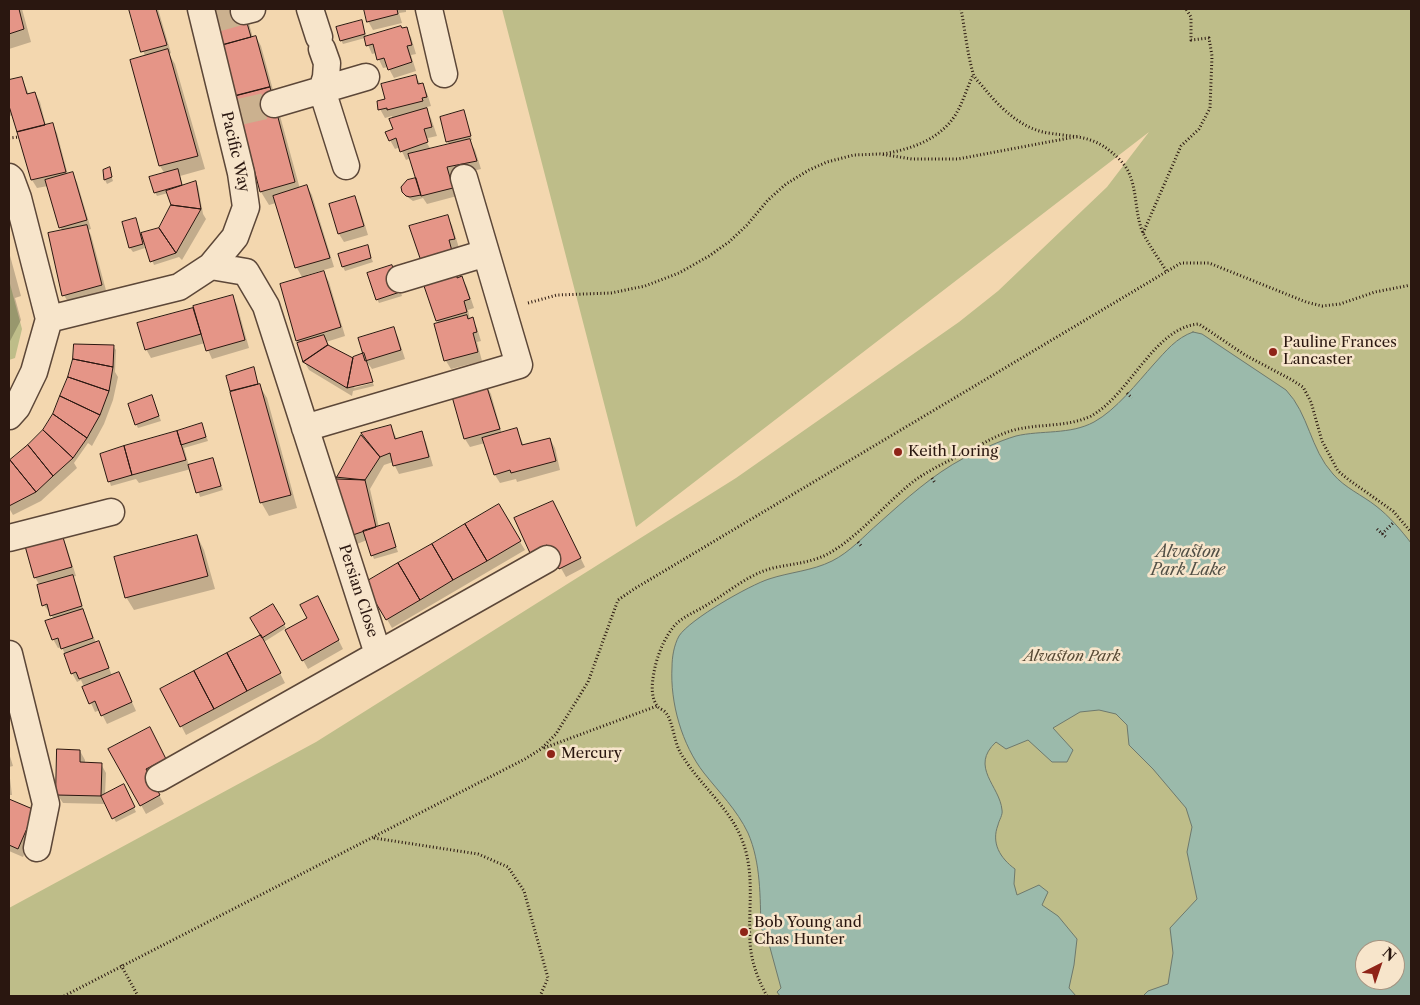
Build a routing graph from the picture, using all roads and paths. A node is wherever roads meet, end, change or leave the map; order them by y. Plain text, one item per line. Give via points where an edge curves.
1 (310, 9) edge
2 (428, 9) edge
3 (961, 9) edge
4 (1186, 9) edge
5 (206, 18) edge
6 (444, 74) dead end
7 (973, 75) junction
8 (366, 77) dead end
9 (322, 90) junction
10 (274, 104) tunnel mouth
11 (1080, 136) junction
12 (19, 137) dead end
13 (9, 138) edge
14 (880, 154) junction
15 (346, 166) dead end
16 (9, 177) edge
17 (464, 178) dead end
18 (1143, 233) junction
19 (486, 253) junction
20 (211, 266) junction
21 (1167, 272) junction
22 (400, 279) dead end
23 (1411, 285) edge
24 (502, 310) junction
25 (49, 319) junction
26 (1127, 394) dead end
27 (1132, 398) dead end
28 (9, 416) edge
29 (305, 428) junction
30 (932, 478) dead end
31 (935, 483) dead end
32 (112, 512) dead end
33 (1393, 523) dead end
34 (1377, 529) dead end
35 (1411, 532) edge
36 (1382, 534) junction
37 (9, 538) edge
38 (1387, 538) dead end
39 (858, 542) dead end
40 (862, 547) dead end
41 (547, 559) dead end
42 (9, 654) edge
43 (378, 654) junction
44 (657, 706) junction
45 (541, 749) junction
46 (159, 778) dead end
47 (374, 838) junction
48 (37, 848) dead end
49 (121, 966) junction
50 (64, 996) edge
51 (138, 996) edge
52 (540, 996) edge
53 (766, 996) edge

1 - 9 street via 327,63
2 - 6 street
3 - 7 path
4 - 18 path via 1191,17 1191,40 1209,38 1212,56 1210,108 1199,129 1181,146
5 - 20 street, Pacific Way via 233,114 246,207 235,236
7 - 11 path via 1008,113 1025,125 1046,133
7 - 14 path via 956,114 938,133 920,145
8 - 9 street
9 - 10 street
9 - 15 street
11 - 14 path via 958,159 912,159
11 - 18 path via 1105,148 1128,170
12 - 13 path
14 - 24 path via 854,155 809,170 768,200 729,242 679,273 645,286 611,293 556,295
16 - 25 street via 18,198
17 - 19 street
18 - 21 path
19 - 22 street
19 - 24 street
20 - 25 street, Pacific Way via 179,287
20 - 29 street, Persian Close via 246,272 266,306
21 - 23 path via 1181,263 1210,263 1322,306
21 - 45 path via 618,600 588,682 556,734
24 - 29 street via 519,366
25 - 28 street via 34,372 17,407
26 - 27 path
29 - 43 street, Persian Close
30 - 31 path
32 - 37 street
33 - 36 path
34 - 36 path
35 - 44 path via 1393,511 1338,470 1322,441 1311,402 1303,387 1198,324 1191,325 1160,345 1124,388 1088,417 1004,433 914,482 836,549 806,562 772,568 753,576 680,620 668,634 654,671 652,688
36 - 38 path
39 - 40 path
41 - 43 street, Persian Close
42 - 48 street via 46,804
43 - 46 street
44 - 45 path
44 - 53 path via 667,714 679,750 731,818 742,839 751,881 750,944 755,970
45 - 47 path
47 - 49 path
47 - 52 path via 478,854 508,867 524,891 548,978
49 - 50 path
49 - 51 path

